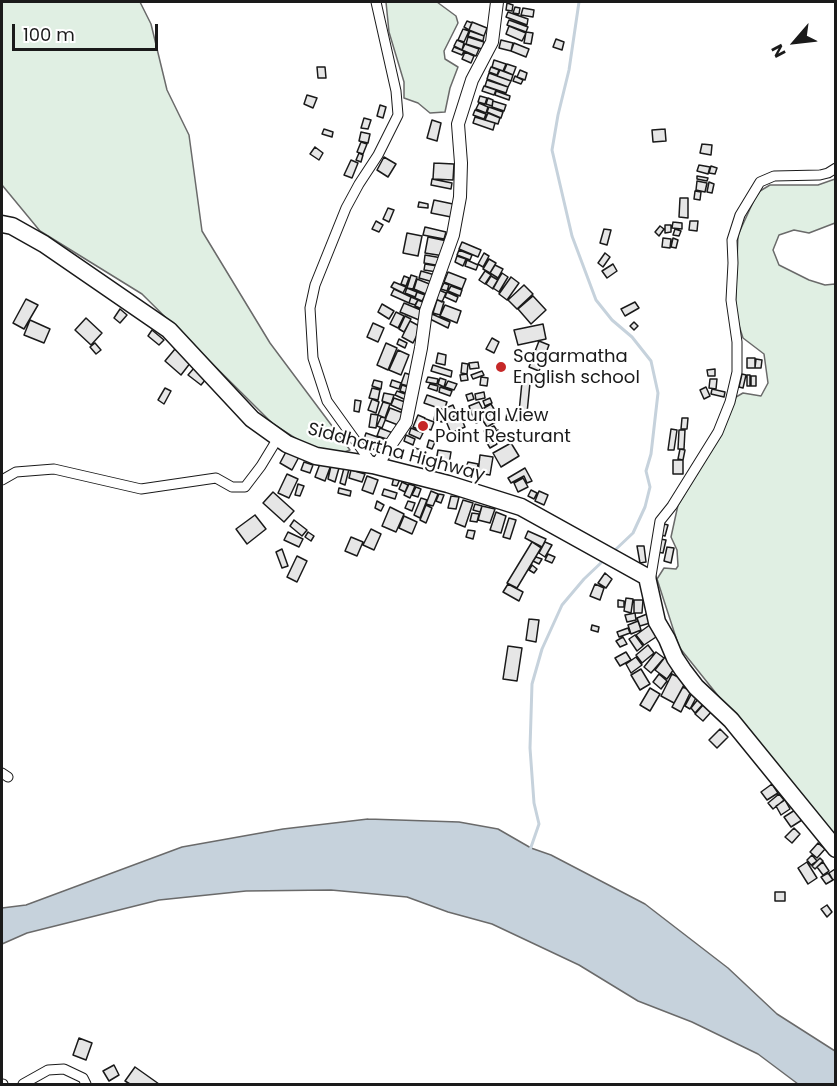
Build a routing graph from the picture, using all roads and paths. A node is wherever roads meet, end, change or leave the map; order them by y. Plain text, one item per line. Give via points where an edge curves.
1 (376, 2) edge
2 (497, 2) edge
3 (836, 168) edge
4 (2, 224) edge
5 (278, 438) junction
6 (375, 465) junction
7 (2, 480) edge
8 (648, 582) junction
9 (836, 849) edge
10 (23, 1084) edge
11 (86, 1084) edge

1 - 6 street via 398,115 346,208 315,285 310,308 313,358 327,401
2 - 6 street via 492,42 472,80 458,124 461,163 453,235 426,311 406,422
3 - 8 street via 820,175 785,174 760,182 740,215 732,240 731,300 737,372 730,402 718,432 660,521
4 - 5 highway, Siddhartha Highway via 44,244 169,330 252,419
5 - 6 highway, Siddhartha Highway via 316,456
5 - 7 street via 245,487 232,487 216,478 141,489 54,469 16,472
6 - 8 highway, Siddhartha Highway via 521,507
8 - 9 highway via 657,622 683,670 731,720
10 - 11 street via 48,1070 64,1070 83,1078

